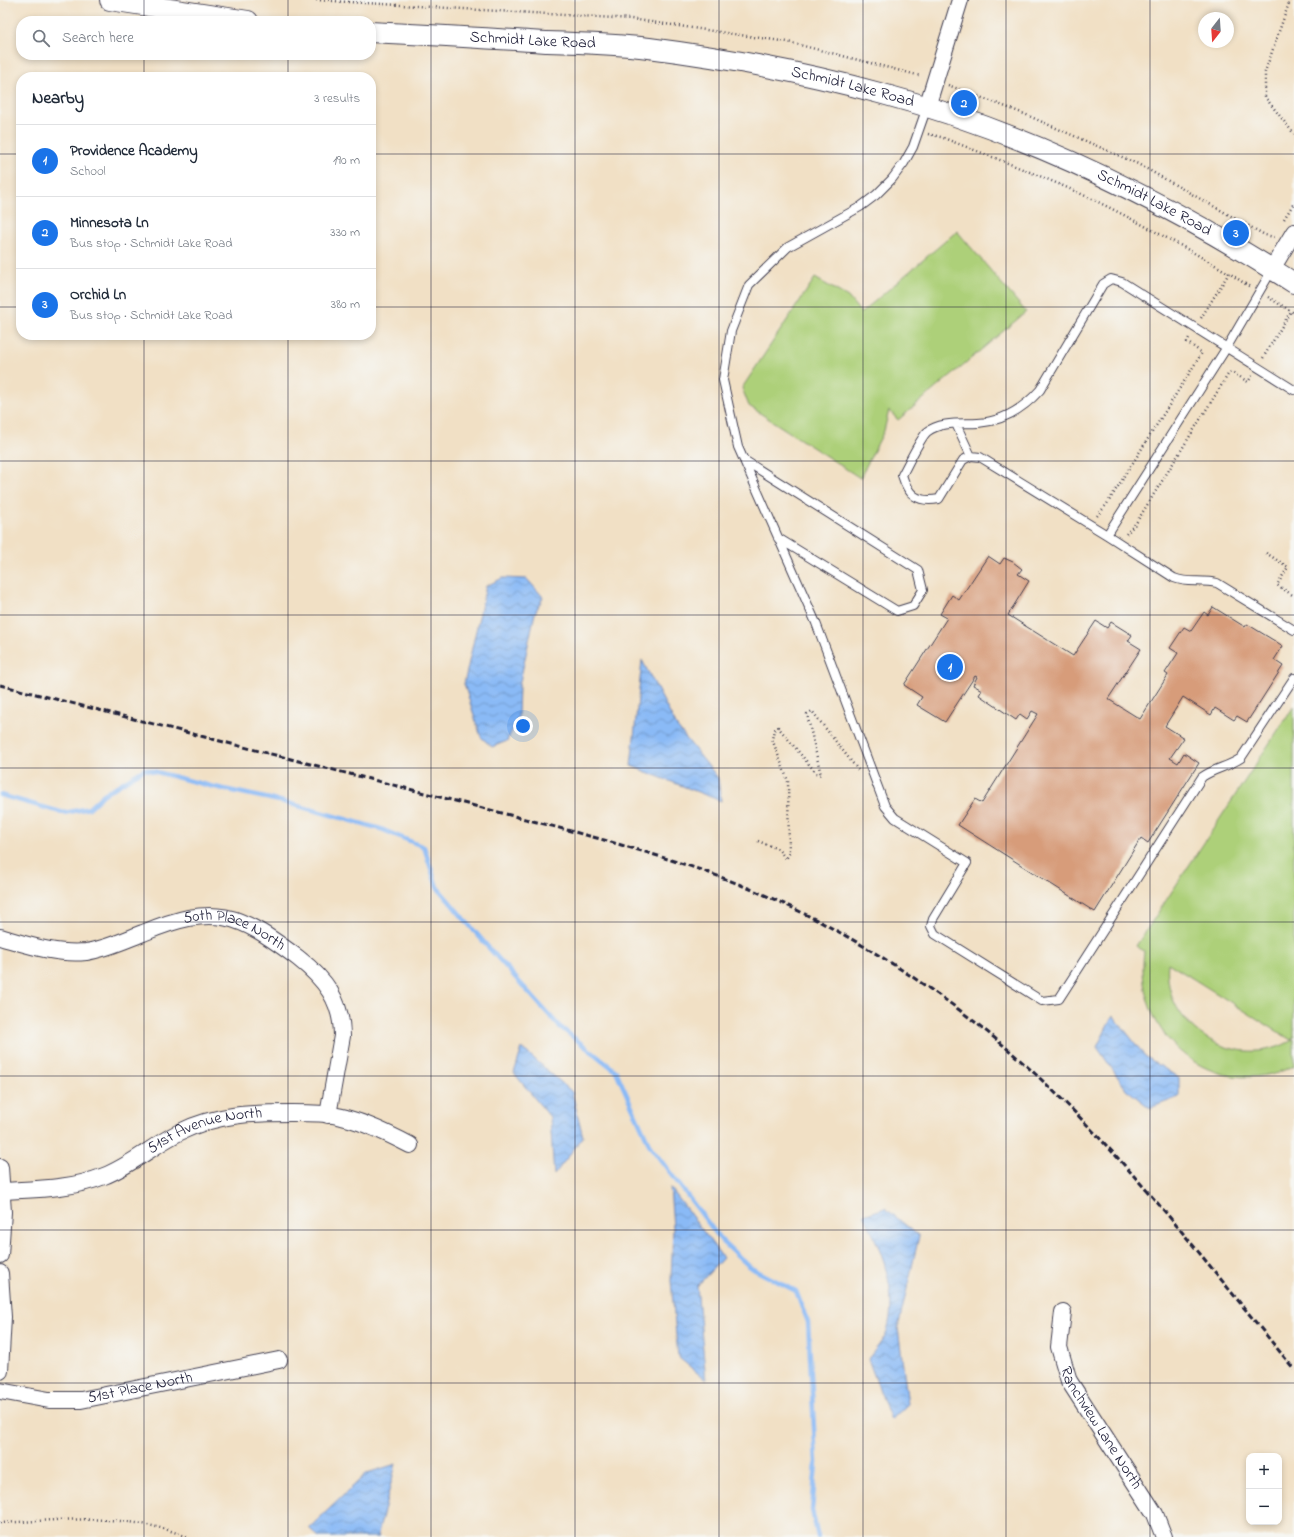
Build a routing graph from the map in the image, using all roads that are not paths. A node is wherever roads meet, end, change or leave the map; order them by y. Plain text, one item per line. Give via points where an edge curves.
1 (110, 0) edge
2 (960, 0) edge
3 (215, 16) edge
4 (376, 32) edge
5 (927, 107) junction
6 (1294, 232) edge
7 (1272, 269) junction
8 (1294, 283) edge
9 (1227, 347) junction
10 (1294, 390) edge
11 (956, 424) junction
12 (971, 456) junction
13 (744, 460) junction
14 (1106, 534) junction
15 (778, 538) junction
16 (1294, 630) edge
17 (1294, 678) edge
18 (0, 937) edge
19 (328, 1115) junction
20 (410, 1145) dead end
21 (0, 1167) edge
22 (3, 1190) junction
23 (0, 1255) edge
24 (0, 1273) edge
25 (1063, 1312) dead end
26 (279, 1360) dead end
27 (0, 1372) edge
28 (0, 1391) edge
29 (1164, 1537) edge

1 - 3 street
2 - 5 street
4 - 5 street, Schmidt Lake Road via 660,50 720,58 882,93
5 - 7 street, Schmidt Lake Road via 1054,154 1138,194 1255,257
5 - 13 lane via 904,163 876,195 860,207 788,247 749,285 731,331 724,380 738,447
6 - 7 street
7 - 8 street, Schmidt Lake Road
7 - 9 lane
9 - 10 lane
9 - 11 lane via 1122,282 1111,279 1103,284 1040,390 1029,402 1015,412 999,418 980,423
9 - 14 lane
11 - 12 lane
11 - 12 lane via 940,426 926,432 902,475 905,484 910,493 919,499 939,499 963,460
12 - 14 lane via 980,457
13 - 15 lane
13 - 15 lane via 918,570 924,590 913,606 897,611
14 - 16 lane via 1174,578 1183,582 1217,583
15 - 17 lane via 816,624 885,806 895,818 967,863 933,919 931,926 935,934 1042,1001 1052,1002 1059,999 1202,777 1241,758
18 - 19 street, 50th Place North via 47,950 73,953 98,950 166,923 192,916 219,916 257,929 318,975 337,1003 342,1036
19 - 20 street, 51st Avenue North via 379,1128
19 - 22 street, 51st Avenue North via 227,1115 179,1132 136,1161 104,1177 70,1186
21 - 22 street
22 - 23 street
24 - 27 street via 3,1317
25 - 29 street, Ranchview Lane North via 1059,1347 1069,1381 1155,1514
26 - 28 street, 51st Place North via 81,1400 49,1400

